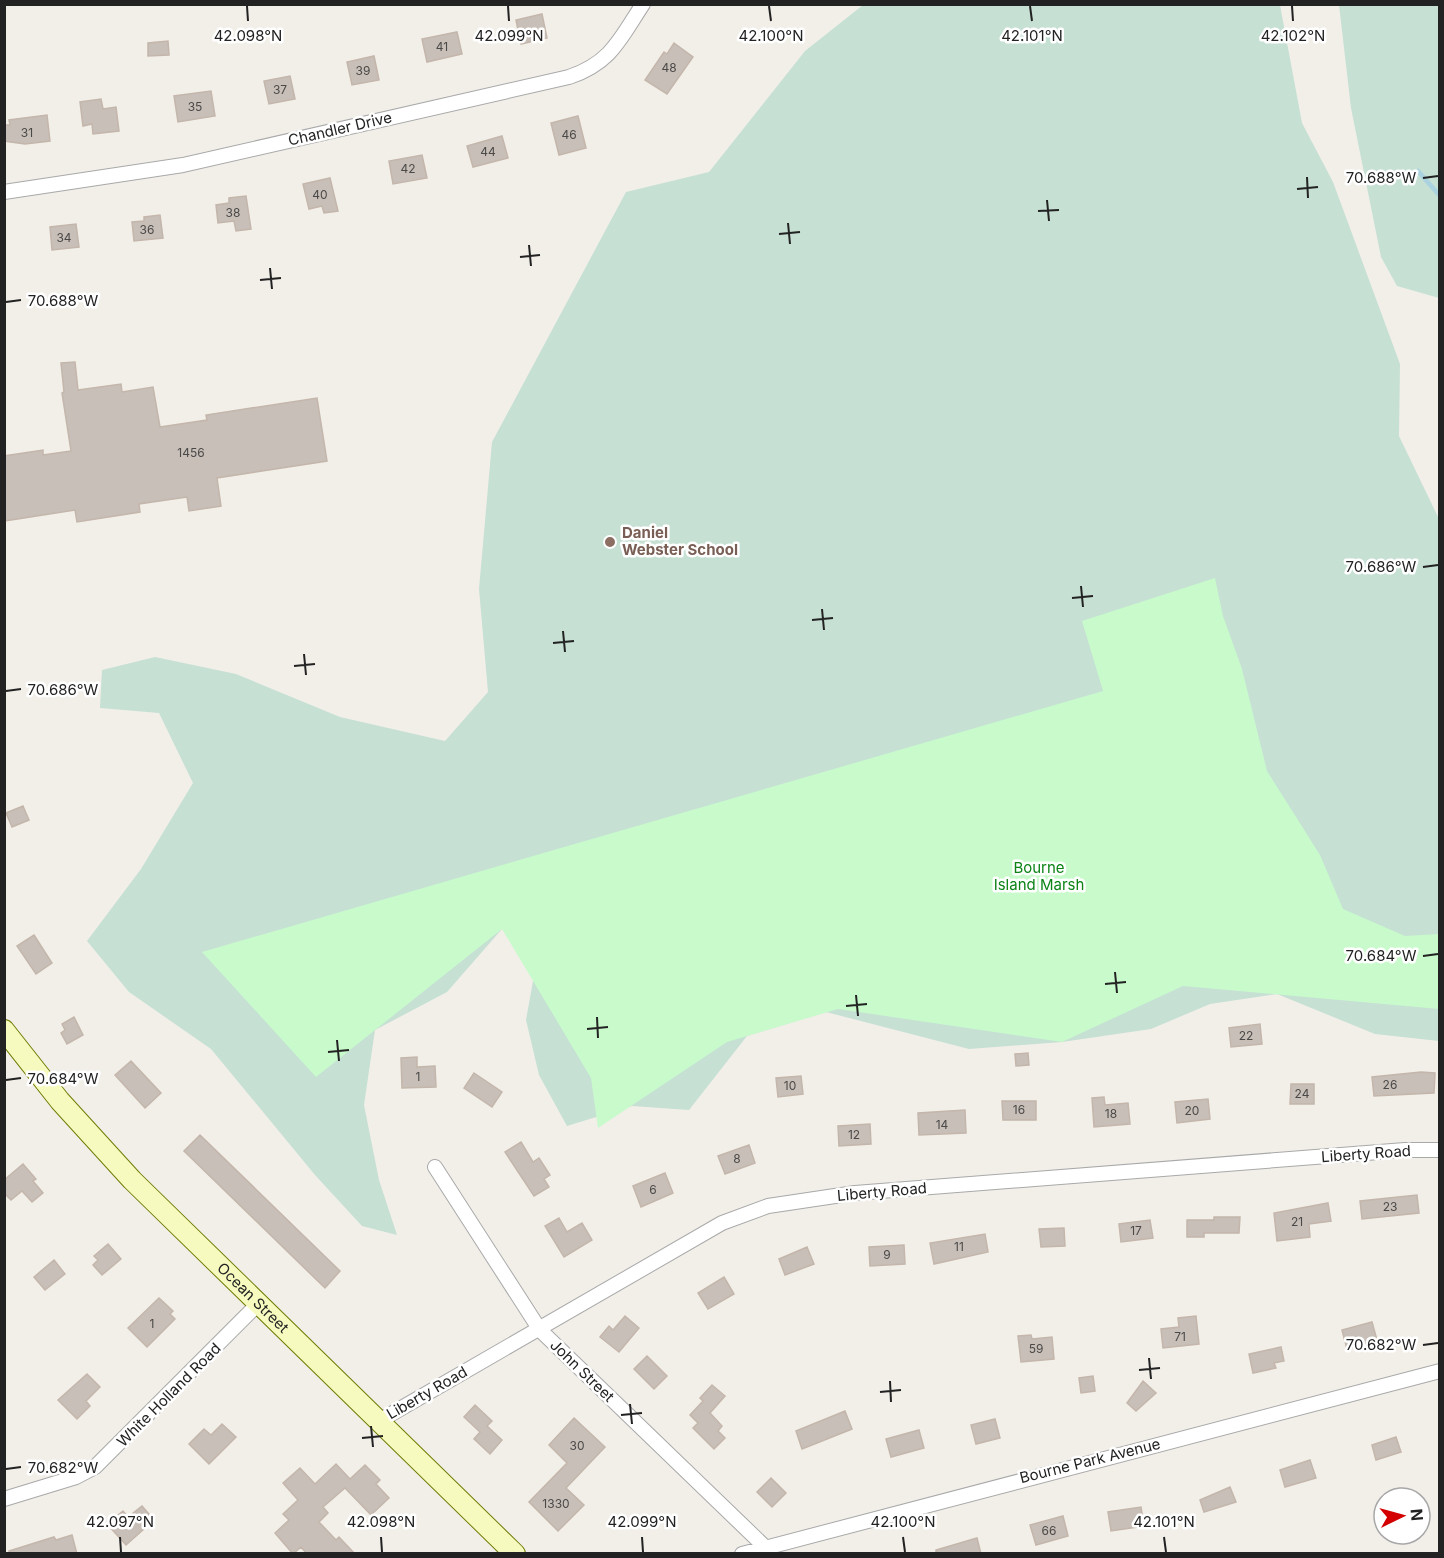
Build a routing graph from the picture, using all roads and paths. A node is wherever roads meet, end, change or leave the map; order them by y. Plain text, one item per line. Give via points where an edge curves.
1 (643, 4) edge
2 (4, 192) edge
3 (4, 1030) edge
4 (1440, 1150) edge
5 (435, 1167) dead end
6 (259, 1303) junction
7 (540, 1330) junction
8 (1440, 1371) edge
9 (379, 1421) junction
10 (4, 1499) edge
11 (765, 1547) junction
12 (515, 1554) edge
13 (742, 1554) edge

1 - 2 street, Chandler Drive via 609,55 597,66 569,77 183,165
3 - 6 main road, Ocean Street via 89,1135
4 - 7 street, Liberty Road via 855,1193 768,1206 722,1223
5 - 7 street, John Street
6 - 9 main road, Ocean Street
6 - 10 street, White Holland Road via 95,1467 76,1478
7 - 9 street, Liberty Road
7 - 11 street, John Street
8 - 11 street, Bourne Park Avenue
9 - 12 main road, Ocean Street
11 - 13 street, Bourne Park Avenue

